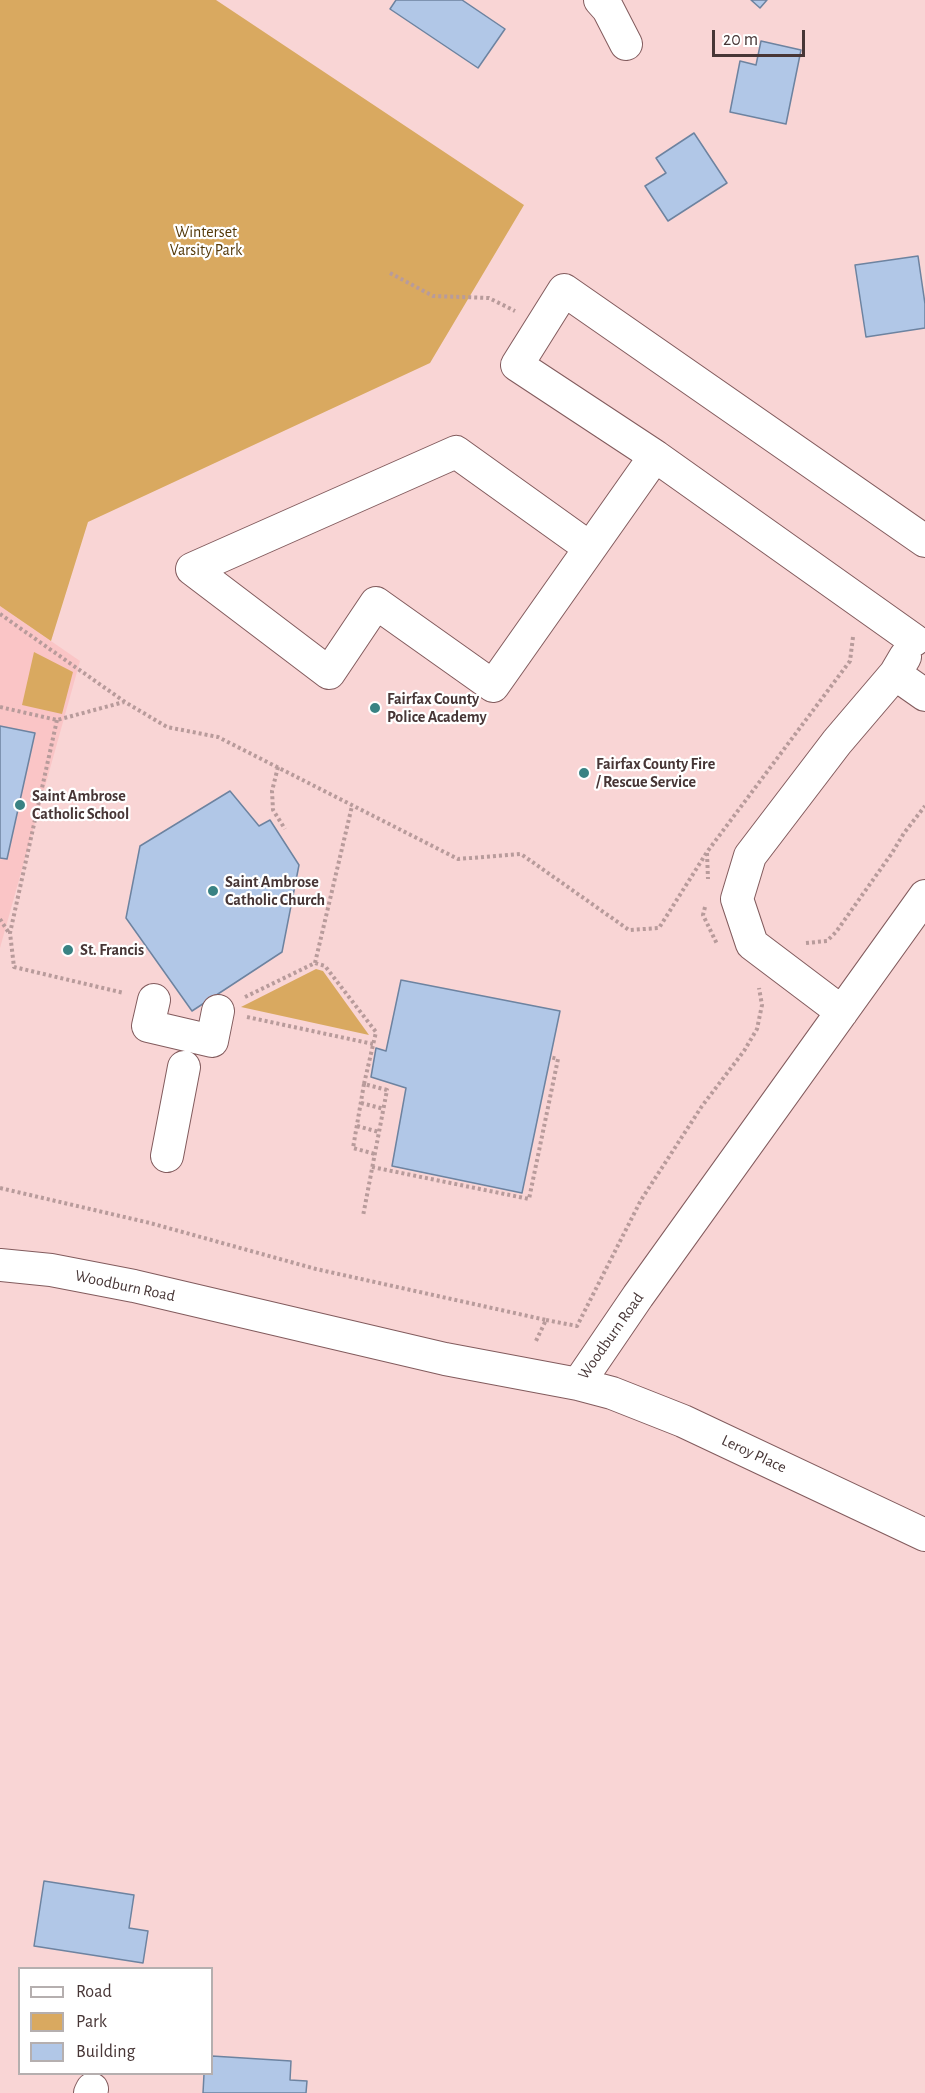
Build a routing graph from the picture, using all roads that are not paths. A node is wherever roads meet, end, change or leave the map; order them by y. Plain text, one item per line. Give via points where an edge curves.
1 (600, 0) edge
2 (626, 44) dead end
3 (655, 456) junction
4 (925, 541) edge
5 (590, 548) junction
6 (919, 631) edge
7 (895, 674) junction
8 (925, 695) edge
9 (925, 896) edge
10 (154, 1000) road end
11 (218, 1011) road end
12 (843, 1012) junction
13 (184, 1067) dead end
14 (167, 1156) dead end
15 (0, 1265) edge
16 (579, 1384) junction
17 (925, 1535) edge

1 - 2 street
3 - 4 street via 517,365 564,290
3 - 5 street
3 - 6 street
5 - 5 street via 493,686 376,603 329,673 192,569 456,452
6 - 7 street
7 - 8 street
7 - 12 street via 750,856 736,899 752,944
9 - 12 street, Woodburn Road
10 - 11 street via 148,1026 212,1041
12 - 16 street, Woodburn Road
13 - 14 street
15 - 16 street, Woodburn Road via 134,1286 437,1358
16 - 17 street, Leroy Place via 683,1421

